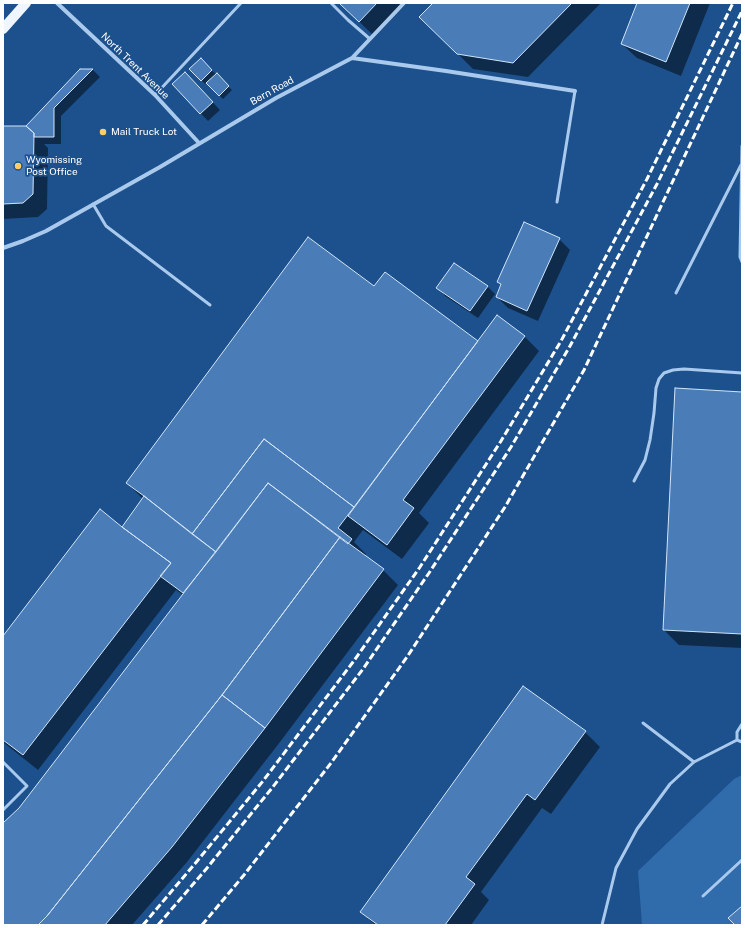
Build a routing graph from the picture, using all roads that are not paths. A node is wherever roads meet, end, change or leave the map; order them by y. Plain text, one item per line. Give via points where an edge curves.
1 (26, 3) edge
2 (57, 3) edge
3 (241, 3) edge
4 (331, 3) edge
5 (404, 3) edge
6 (3, 29) edge
7 (370, 39) junction
8 (352, 58) junction
9 (575, 90) joint
10 (155, 95) junction
11 (199, 143) junction
12 (742, 146) edge
13 (742, 165) edge
14 (557, 202) dead end
15 (93, 204) junction
16 (3, 248) edge
17 (742, 262) edge
18 (676, 293) dead end
19 (210, 306) dead end
20 (742, 372) edge
21 (634, 481) dead end
22 (643, 723) dead end
23 (742, 724) edge
24 (737, 740) junction
25 (742, 742) edge
26 (3, 762) edge
27 (694, 762) junction
28 (3, 810) edge
29 (742, 860) edge
30 (703, 896) dead end
31 (602, 925) edge

1 - 6 main road
2 - 10 street, North Trent Avenue
3 - 10 lane
4 - 7 lane
5 - 7 street, Bern Road
7 - 8 street, Bern Road
8 - 9 street
8 - 11 street, Bern Road
9 - 14 lane
10 - 11 street, North Trent Avenue
11 - 15 street, Bern Road
12 - 13 lane
13 - 17 lane
13 - 18 lane
15 - 16 street, Bern Road via 46,231
15 - 19 lane via 106,226
20 - 21 lane via 684,369 664,373 656,388 645,460
22 - 27 lane
23 - 24 lane via 737,732
24 - 25 lane
24 - 27 lane
26 - 28 lane via 27,786
27 - 31 lane via 670,784 637,829 616,868
29 - 30 lane

